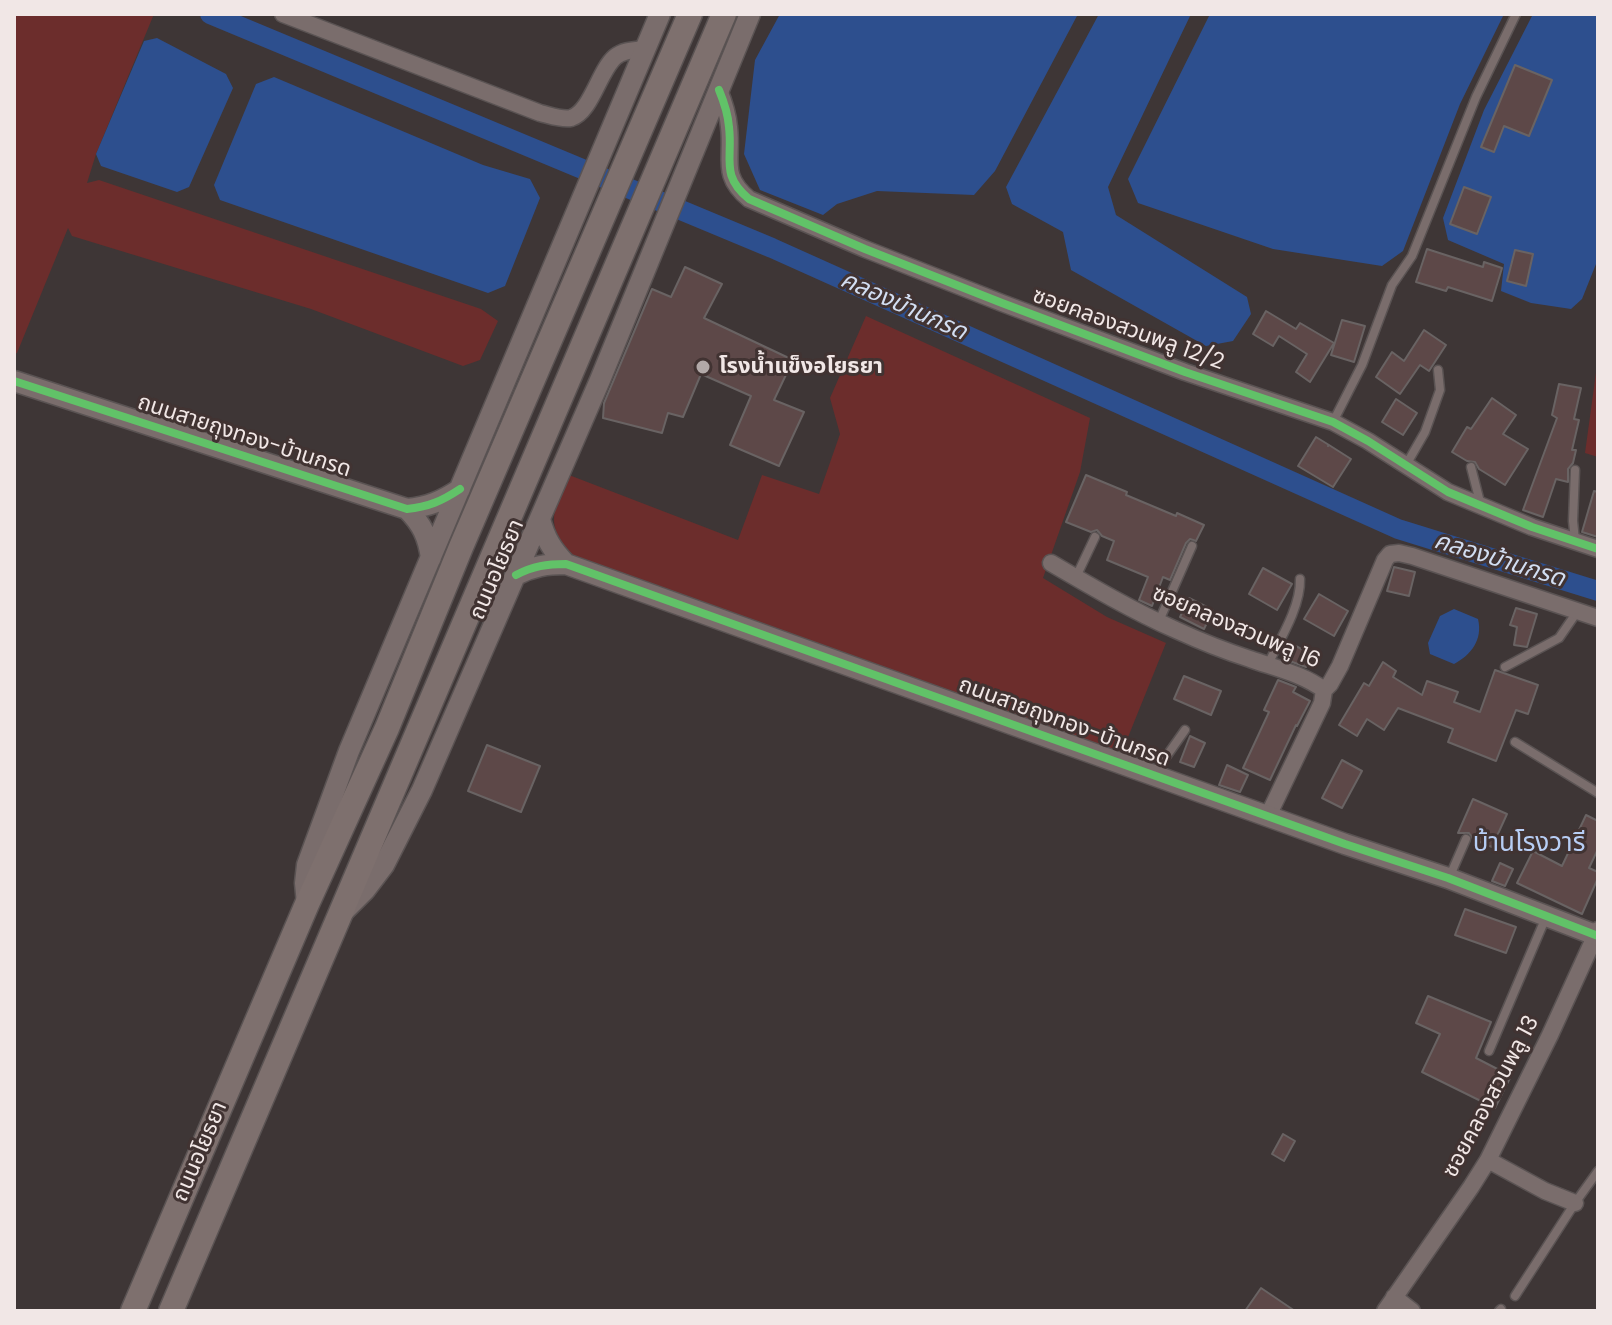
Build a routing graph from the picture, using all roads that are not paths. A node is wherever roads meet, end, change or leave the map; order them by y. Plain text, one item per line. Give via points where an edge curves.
1 (283, 14) edge
2 (660, 14) edge
3 (690, 14) edge
4 (724, 14) edge
5 (750, 14) edge
6 (1516, 14) edge
7 (645, 49) junction
8 (719, 90) junction
9 (1438, 370) dead end
10 (14, 381) edge
11 (1333, 422) junction
12 (1406, 466) junction
13 (1471, 467) dead end
14 (1575, 470) dead end
15 (460, 489) junction
16 (1481, 507) junction
17 (407, 509) junction
18 (540, 519) junction
19 (1095, 537) dead end
20 (1575, 540) junction
21 (1192, 546) dead end
22 (1598, 549) edge
23 (431, 558) junction
24 (1051, 563) dead end
25 (566, 564) junction
26 (516, 575) junction
27 (1076, 577) junction
28 (1300, 579) dead end
29 (1577, 612) junction
30 (1598, 618) edge
31 (1159, 621) junction
32 (1268, 665) junction
33 (1505, 667) dead end
34 (1324, 690) junction
35 (1185, 730) dead end
36 (1515, 742) dead end
37 (1153, 775) junction
38 (1598, 793) edge
39 (1268, 816) junction
40 (1466, 839) dead end
41 (1448, 878) junction
42 (307, 904) junction
43 (340, 915) junction
44 (1547, 916) junction
45 (1597, 934) edge
46 (1489, 1051) dead end
47 (1488, 1160) junction
48 (1598, 1171) edge
49 (1594, 1185) edge
50 (1575, 1203) junction
51 (1515, 1296) dead end
52 (1390, 1304) edge
53 (133, 1311) edge
54 (171, 1311) edge
55 (1412, 1311) edge

1 - 7 street via 540,113 568,119 585,106 615,57
2 - 7 street, ถนนอโยธยา
3 - 42 main road, ถนนอโยธยา
4 - 43 main road, ถนนอโยธยา
5 - 8 street, ถนนอโยธยา
6 - 11 lane via 1412,256 1392,285
7 - 15 street, ถนนอโยธยา
8 - 11 street, ซอยคลองสวนพลู 12/2 via 728,112 729,172 749,199 1002,303
8 - 18 street, ถนนอโยธยา
9 - 12 lane via 1440,390
10 - 17 street, ถนนสายถุงทอง-บ้านกรด
11 - 12 street, ซอยคลองสวนพลู 12/2
12 - 16 street, ซอยคลองสวนพลู 12/2
13 - 16 lane
14 - 20 lane
15 - 17 street via 427,507
15 - 23 street, ถนนอโยธยา
16 - 20 street, ซอยคลองสวนพลู 12/2
17 - 23 street via 420,522
18 - 25 street via 544,537
18 - 26 street, ถนนอโยธยา
19 - 27 lane
20 - 22 street, ซอยคลองสวนพลู 12/2
21 - 31 lane
23 - 42 street, ถนนอโยธยา via 307,865
24 - 27 street, ซอยคลองสวนพลู 16
25 - 26 street, ถนนสายถุงทอง-บ้านกรด via 547,564
25 - 37 street, ถนนสายถุงทอง-บ้านกรด
26 - 43 street, ถนนอโยธยา via 384,865
27 - 31 street, ซอยคลองสวนพลู 16
28 - 32 lane via 1295,605
29 - 30 street
29 - 33 lane via 1559,638
29 - 34 street via 1412,556 1390,554
31 - 32 street, ซอยคลองสวนพลู 16
32 - 34 street, ซอยคลองสวนพลู 16
34 - 39 street, ซอยคลองสวนพลู 16
35 - 37 lane
36 - 38 lane
37 - 39 street, ถนนสายถุงทอง-บ้านกรด
39 - 41 street, ถนนสายถุงทอง-บ้านกรด
40 - 41 lane
41 - 44 street, ถนนสายถุงทอง-บ้านกรด
42 - 53 main road, ถนนอโยธยา
43 - 54 main road, ถนนอโยธยา
44 - 45 street, ถนนสายถุงทอง-บ้านกรด
44 - 46 lane
45 - 47 street, ซอยคลองสวนพลู 13
47 - 50 street
47 - 52 street, ซอยคลองสวนพลู 13
48 - 49 lane
49 - 50 lane
50 - 51 lane
52 - 55 street

